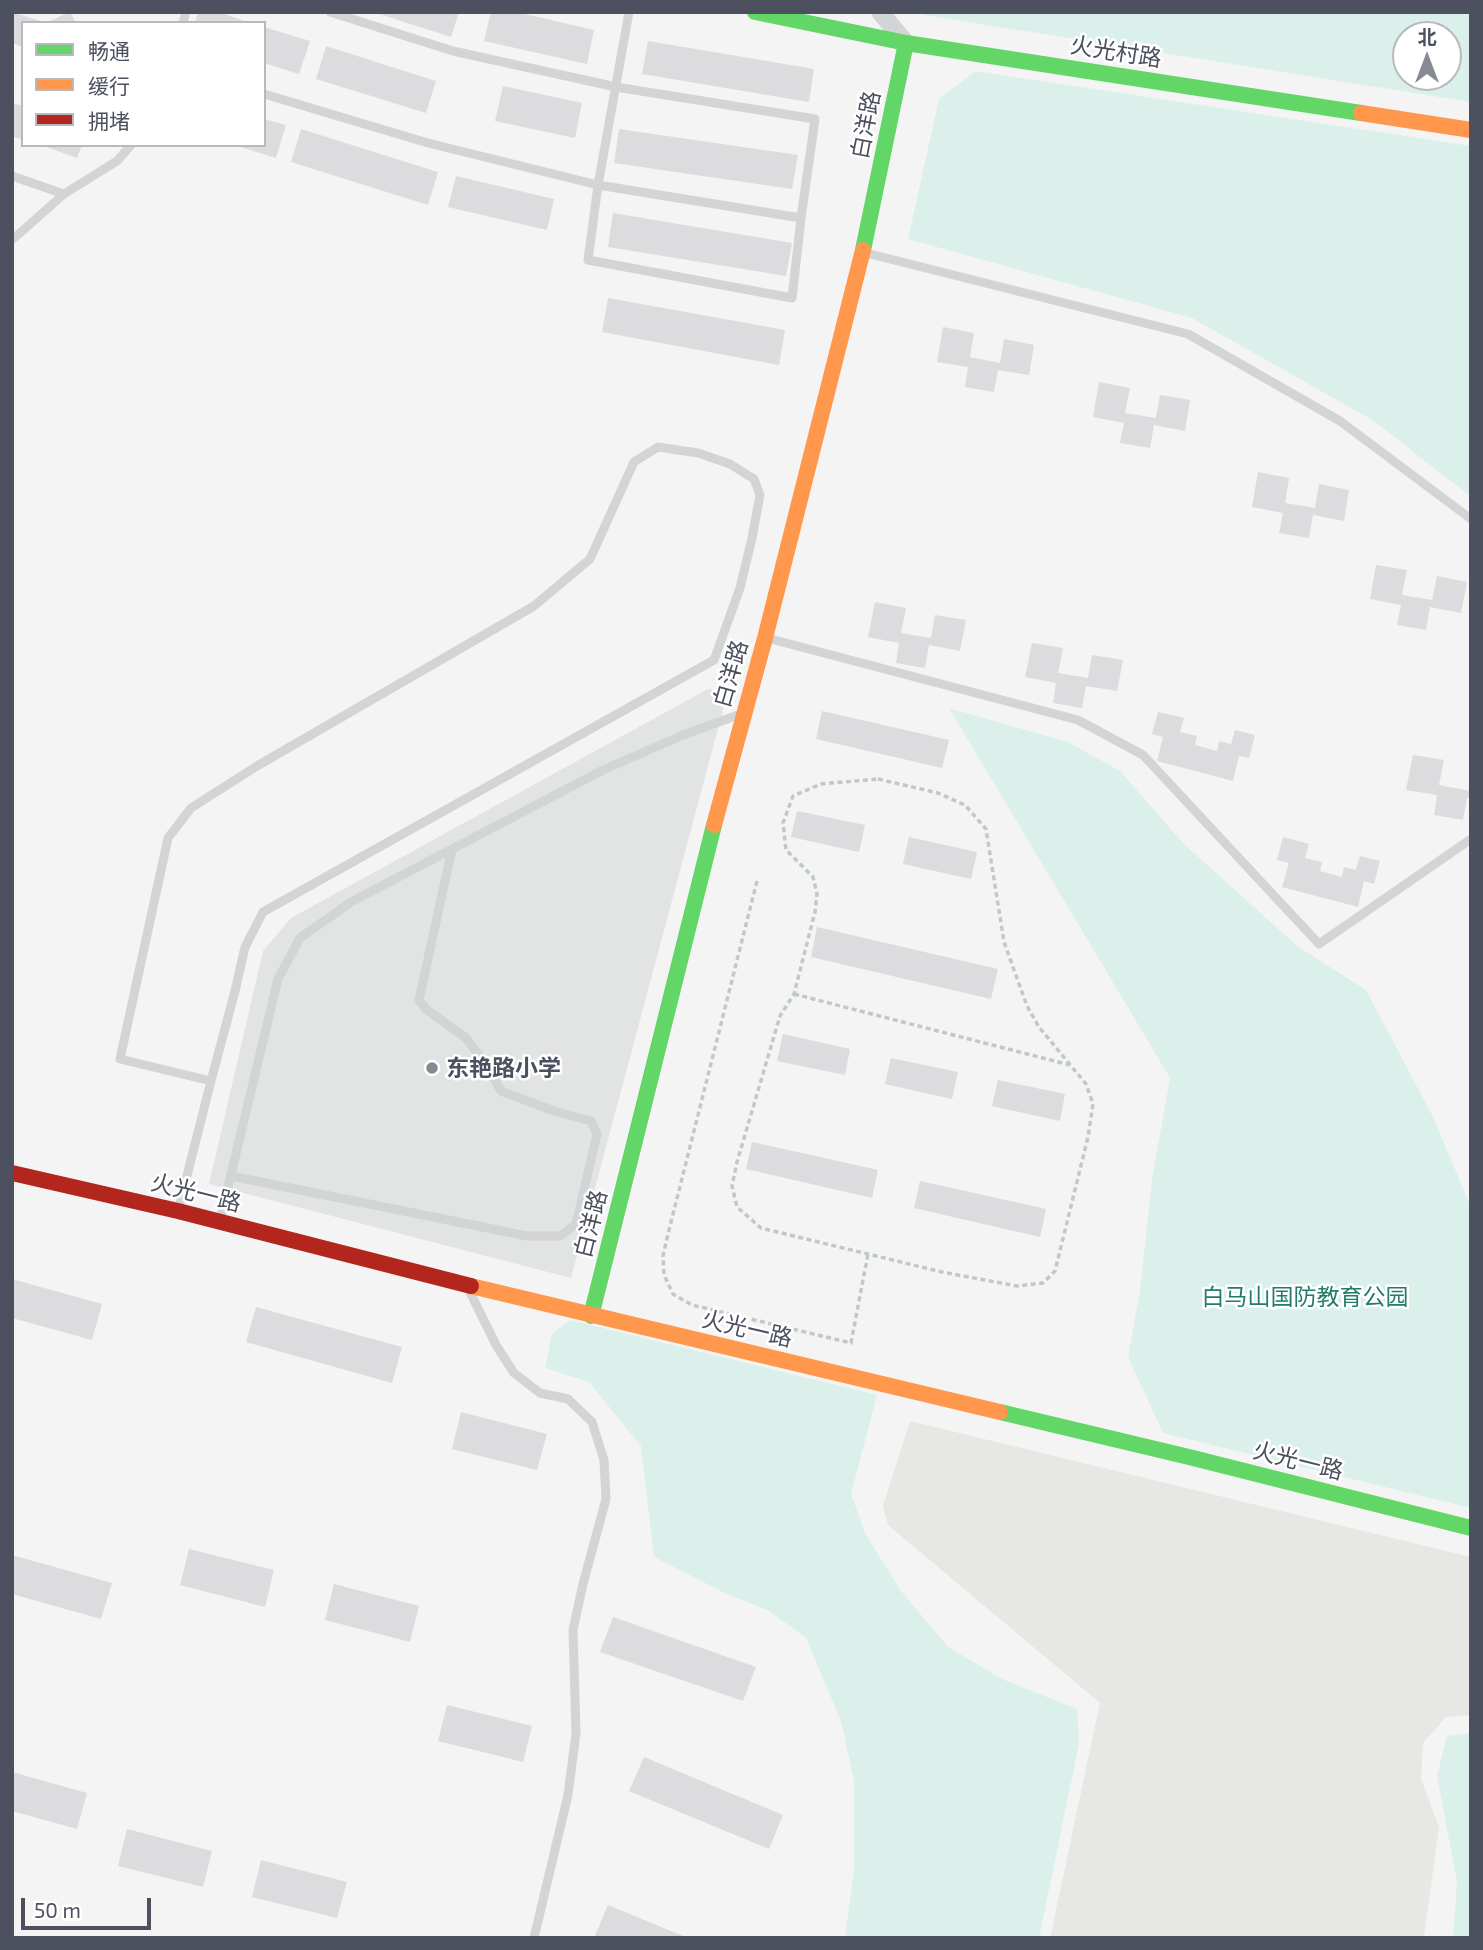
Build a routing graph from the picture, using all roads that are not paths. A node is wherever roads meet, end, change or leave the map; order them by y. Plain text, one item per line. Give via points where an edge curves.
1 (330, 12) edge
2 (629, 12) edge
3 (755, 12) edge
4 (880, 12) edge
5 (906, 43) junction
6 (615, 87) junction
7 (266, 95) edge
8 (1471, 130) edge
9 (129, 147) edge
10 (12, 176) edge
11 (598, 185) junction
12 (64, 194) junction
13 (801, 218) junction
14 (12, 240) edge
15 (863, 252) junction
16 (1471, 519) edge
17 (765, 638) junction
18 (744, 714) junction
19 (1471, 839) edge
20 (452, 849) junction
21 (211, 1081) junction
22 (12, 1173) edge
23 (231, 1176) junction
24 (178, 1211) junction
25 (220, 1222) junction
26 (466, 1284) junction
27 (591, 1315) junction
28 (1471, 1528) edge
29 (534, 1938) edge

1 - 6 lane via 453,51
2 - 6 lane
3 - 5 street, 火光村路
4 - 5 street
5 - 8 street, 火光村路
5 - 15 street, 白洋路
6 - 11 lane
6 - 13 lane via 816,119
7 - 11 lane via 428,144
9 - 12 lane via 117,161
10 - 12 lane
11 - 13 lane
11 - 13 lane via 588,260 792,298
12 - 14 lane
15 - 16 lane via 1188,334 1340,421
15 - 17 street, 白洋路
17 - 18 street, 白洋路
17 - 19 lane via 1078,720 1143,755 1319,944
18 - 20 lane via 603,770
18 - 27 street, 白洋路
20 - 23 lane via 351,902 300,938 278,979
20 - 23 lane via 419,1000 466,1038 501,1091 591,1121 597,1134 576,1224 560,1236 527,1236
21 - 21 lane via 120,1059 168,838 191,808 534,606 590,559 634,462 658,447 709,456 754,479 760,495 752,538 714,660 263,912 244,947
21 - 24 lane
22 - 24 street, 火光一路
23 - 25 lane
24 - 25 street, 火光一路
25 - 26 street, 火光一路
26 - 27 street, 火光一路
26 - 29 lane via 514,1373 540,1392 568,1399 592,1422 604,1460 606,1499 573,1630 576,1733 568,1795
27 - 28 street, 火光一路

